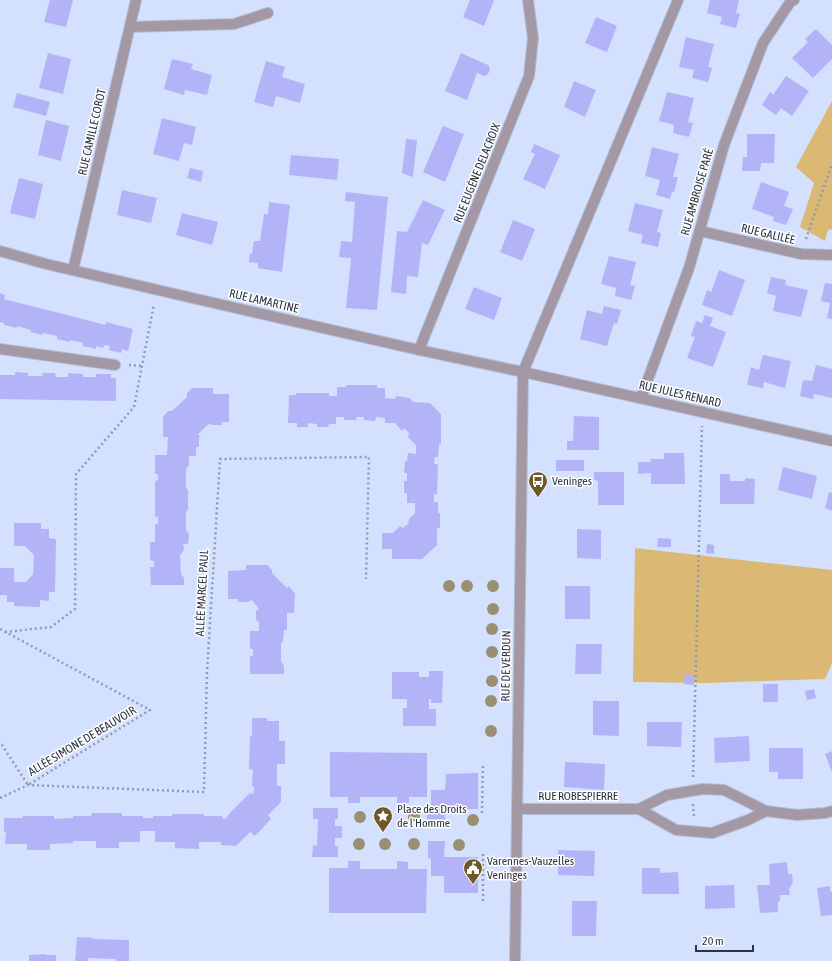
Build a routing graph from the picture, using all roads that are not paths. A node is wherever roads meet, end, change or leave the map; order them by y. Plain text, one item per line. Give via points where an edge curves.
1 (136, 0) edge
2 (528, 0) edge
3 (678, 0) edge
4 (794, 0) edge
5 (268, 13) dead end
6 (130, 27) junction
7 (700, 231) junction
8 (0, 251) edge
9 (832, 255) edge
10 (73, 270) junction
11 (0, 349) edge
12 (419, 350) junction
13 (115, 365) dead end
14 (523, 372) junction
15 (641, 398) junction
16 (832, 441) edge
17 (517, 809) junction
18 (640, 809) junction
19 (766, 811) junction
20 (832, 811) edge
21 (515, 961) edge

1 - 6 street, RUE CAMILLE COROT
2 - 12 street, RUE EUGÈNE DELACROIX via 533,38 529,76
3 - 14 street
4 - 7 street, RUE AMBROISE PARÉ via 762,44 724,145
5 - 6 street via 234,24
6 - 10 street, RUE CAMILLE COROT
7 - 9 street, RUE GALILÉE via 800,254
7 - 15 street, RUE AMBROISE PARÉ
8 - 10 street, RUE LAMARTINE
10 - 12 street, RUE LAMARTINE
11 - 13 street
12 - 14 street, RUE LAMARTINE
14 - 15 street, RUE JULES RENARD
14 - 17 street, RUE DE VERDUN
15 - 16 street, RUE JULES RENARD
17 - 18 street, RUE ROBESPIERRE
17 - 21 street, RUE DE VERDUN
18 - 19 street, RUE ROBESPIERRE via 667,795 703,789 724,790
18 - 19 street via 676,830 712,833
19 - 20 street, RUE ROBESPIERRE via 797,814

